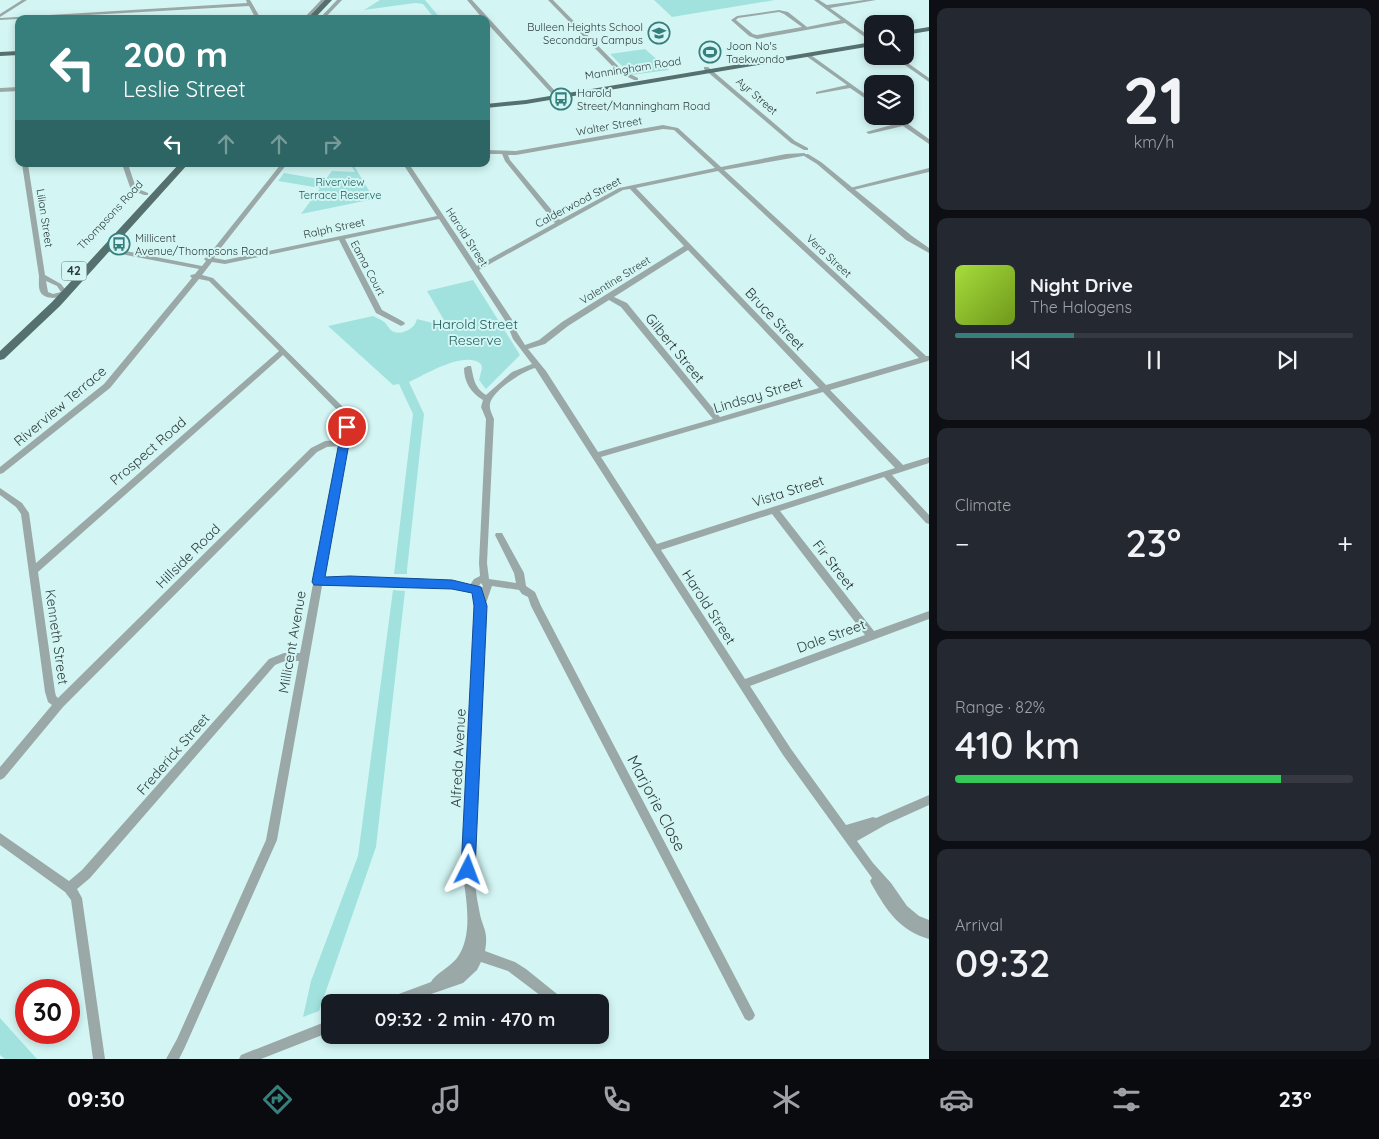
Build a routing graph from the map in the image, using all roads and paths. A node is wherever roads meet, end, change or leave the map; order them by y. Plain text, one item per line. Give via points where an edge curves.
1 (25, 0) edge
2 (324, 0) edge
3 (329, 0) edge
4 (334, 0) edge
5 (340, 0) edge
6 (469, 0) edge
7 (550, 0) edge
8 (816, 0) edge
9 (874, 0) edge
10 (249, 2) edge
11 (826, 7) junction
12 (33, 15) edge
13 (257, 15) edge
14 (309, 15) edge
15 (314, 15) edge
16 (319, 15) edge
17 (325, 15) edge
18 (482, 15) edge
19 (15, 16) edge
20 (0, 17) edge
21 (848, 22) junction
22 (490, 23) edge
23 (490, 29) edge
24 (495, 29) junction
25 (807, 29) junction
26 (929, 29) edge
27 (914, 32) edge
28 (929, 34) edge
29 (864, 35) edge
30 (914, 36) edge
31 (864, 42) edge
32 (864, 43) edge
33 (15, 48) edge
34 (0, 49) edge
35 (15, 53) edge
36 (0, 54) edge
37 (808, 55) junction
38 (907, 65) edge
39 (709, 70) junction
40 (929, 80) edge
41 (633, 81) junction
42 (852, 86) junction
43 (15, 89) edge
44 (0, 90) edge
45 (554, 93) junction
46 (818, 93) dead end
47 (864, 95) edge
48 (490, 100) edge
49 (490, 106) edge
50 (900, 125) edge
51 (905, 125) edge
52 (869, 132) dead end
53 (929, 142) edge
54 (490, 152) edge
55 (804, 152) junction
56 (505, 153) junction
57 (25, 167) edge
58 (126, 167) edge
59 (172, 167) edge
60 (181, 167) edge
61 (282, 167) edge
62 (408, 167) edge
63 (720, 169) junction
64 (929, 170) edge
65 (631, 186) junction
66 (852, 188) junction
67 (151, 195) junction
68 (441, 217) junction
69 (559, 223) junction
70 (340, 237) junction
71 (909, 238) junction
72 (689, 246) junction
73 (101, 250) junction
74 (929, 251) edge
75 (929, 255) edge
76 (209, 259) junction
77 (475, 270) junction
78 (198, 272) junction
79 (42, 276) junction
80 (63, 290) junction
81 (52, 296) junction
82 (609, 297) junction
83 (402, 324) dead end
84 (510, 324) joint
85 (0, 346) edge
86 (525, 347) junction
87 (282, 352) junction
88 (0, 357) edge
89 (927, 358) edge
90 (536, 365) junction
91 (468, 368) dead end
92 (824, 388) junction
93 (487, 399) junction
94 (718, 420) junction
95 (343, 444) junction
96 (595, 456) junction
97 (929, 460) edge
98 (901, 469) junction
99 (0, 471) edge
100 (886, 474) junction
101 (0, 491) edge
102 (774, 510) junction
103 (929, 521) edge
104 (499, 535) dead end
105 (655, 548) junction
106 (33, 571) junction
107 (319, 579) junction
108 (481, 586) junction
109 (523, 588) junction
110 (929, 615) edge
111 (872, 636) junction
112 (304, 657) junction
113 (743, 684) junction
114 (59, 704) junction
115 (0, 775) edge
116 (929, 800) edge
117 (846, 835) junction
118 (0, 838) edge
119 (869, 867) junction
120 (70, 888) junction
121 (929, 926) edge
122 (929, 933) edge
123 (473, 954) junction
124 (413, 994) edge
125 (548, 994) edge
126 (750, 1014) dead end
127 (321, 1029) edge
128 (178, 1054) edge
129 (99, 1059) edge
130 (245, 1059) edge

1 - 20 street
2 - 14 street
3 - 15 main road
4 - 16 main road
5 - 17 street
6 - 18 street
7 - 41 street
8 - 11 street
9 - 11 street
10 - 12 street
10 - 13 street
11 - 21 street
19 - 20 street
21 - 25 street
21 - 29 street
22 - 24 street
23 - 24 street
24 - 45 street
25 - 25 street via 755,37 733,20 782,11
26 - 27 main road
28 - 30 main road
31 - 39 main road, Manningham Road
32 - 37 main road, Manningham Road
33 - 34 main road
35 - 36 main road
37 - 39 main road, Manningham Road
37 - 42 street
38 - 40 street
39 - 41 main road, Manningham Road
39 - 55 street, Ayr Street
41 - 45 main road, Manningham Road
41 - 49 main road, Manningham Road via 526,102
42 - 46 street
42 - 47 street
43 - 44 street
45 - 48 main road, Manningham Road
50 - 52 street
51 - 53 street
54 - 56 street, Walter Street
55 - 63 street, Calderwood Street
55 - 66 street, Ayr Street
56 - 63 street, Walter Street via 669,127 679,130
56 - 69 street via 507,160
57 - 79 street, Lilian Street
58 - 67 street via 133,189
59 - 67 main road, Thompsons Road / 42
60 - 67 main road, Thompsons Road / 42
61 - 76 street, Riverview Terrace
62 - 68 street, Harold Street
63 - 65 street, Calderwood Street
63 - 89 street, Vera Street
64 - 66 street
65 - 69 street, Calderwood Street
65 - 72 street, Bruce Street
66 - 71 street, Ayr Street via 853,194
67 - 73 main road, Thompsons Road / 42
68 - 70 street, Ralph Street
68 - 77 street, Harold Street
69 - 77 street, Calderwood Street
70 - 76 street, Ralph Street via 232,260 220,262
70 - 83 street, Eama Court via 379,311
71 - 74 street, Ayr Street
71 - 75 street, Ayr Street
72 - 82 street, Valentine Street
72 - 92 street, Bruce Street
73 - 78 street, Millicent Avenue via 180,264
73 - 80 main road, Thompsons Road / 42
76 - 78 street, Riverview Terrace
77 - 84 street, Harold Street
78 - 87 street, Millicent Avenue
78 - 99 street, Riverview Terrace via 108,386
79 - 80 street
79 - 81 street, Lilian Street via 42,291
80 - 81 main road, Thompsons Road / 42
80 - 88 main road, Thompsons Road / 42 via 30,330
81 - 85 main road, Thompsons Road / 42
82 - 86 street, Valentine Street via 552,334 544,344
82 - 94 street, Gilbert Street via 624,306
84 - 86 street, Harold Street
86 - 90 street, Harold Street
87 - 95 street, Millicent Avenue via 345,414 347,422
87 - 106 street, Prospect Road
89 - 92 street, Lindsay Street
90 - 93 street via 511,375
90 - 96 street, Harold Street
91 - 93 street via 476,392
92 - 94 street, Lindsay Street
92 - 98 street, Bruce Street
93 - 108 street, Alfreda Avenue via 485,407 490,419
94 - 96 street, Lindsay Street
95 - 107 street, Millicent Avenue
95 - 114 street, Hillside Road via 325,444 314,450
96 - 105 street, Harold Street
97 - 98 street, Vista Street
98 - 100 street, Vista Street
100 - 102 street, Vista Street
100 - 103 street
101 - 106 street, Kenneth Street via 24,510
102 - 105 street, Vista Street
102 - 111 street, Fir Street
104 - 109 street, Marjorie Close via 519,573
105 - 113 street, Harold Street
106 - 114 street, Kenneth Street via 50,692 52,699
107 - 108 street
107 - 112 street, Millicent Avenue
108 - 109 street
108 - 123 street, Alfreda Avenue via 468,870 473,911 480,930
109 - 126 street, Marjorie Close via 536,606
110 - 111 street, Dale Street
111 - 113 street, Dale Street
112 - 120 street, Frederick Street via 284,657 272,662 86,874
112 - 128 street, Millicent Avenue via 271,840
113 - 117 street, Harold Street
114 - 115 street, Kenneth Street
116 - 117 street
117 - 119 street, Harold Street
118 - 120 street
119 - 121 street via 909,916
119 - 122 street via 903,918 915,928
120 - 129 street via 79,909
123 - 124 street via 473,966 459,979
123 - 125 street via 511,966
127 - 130 street

